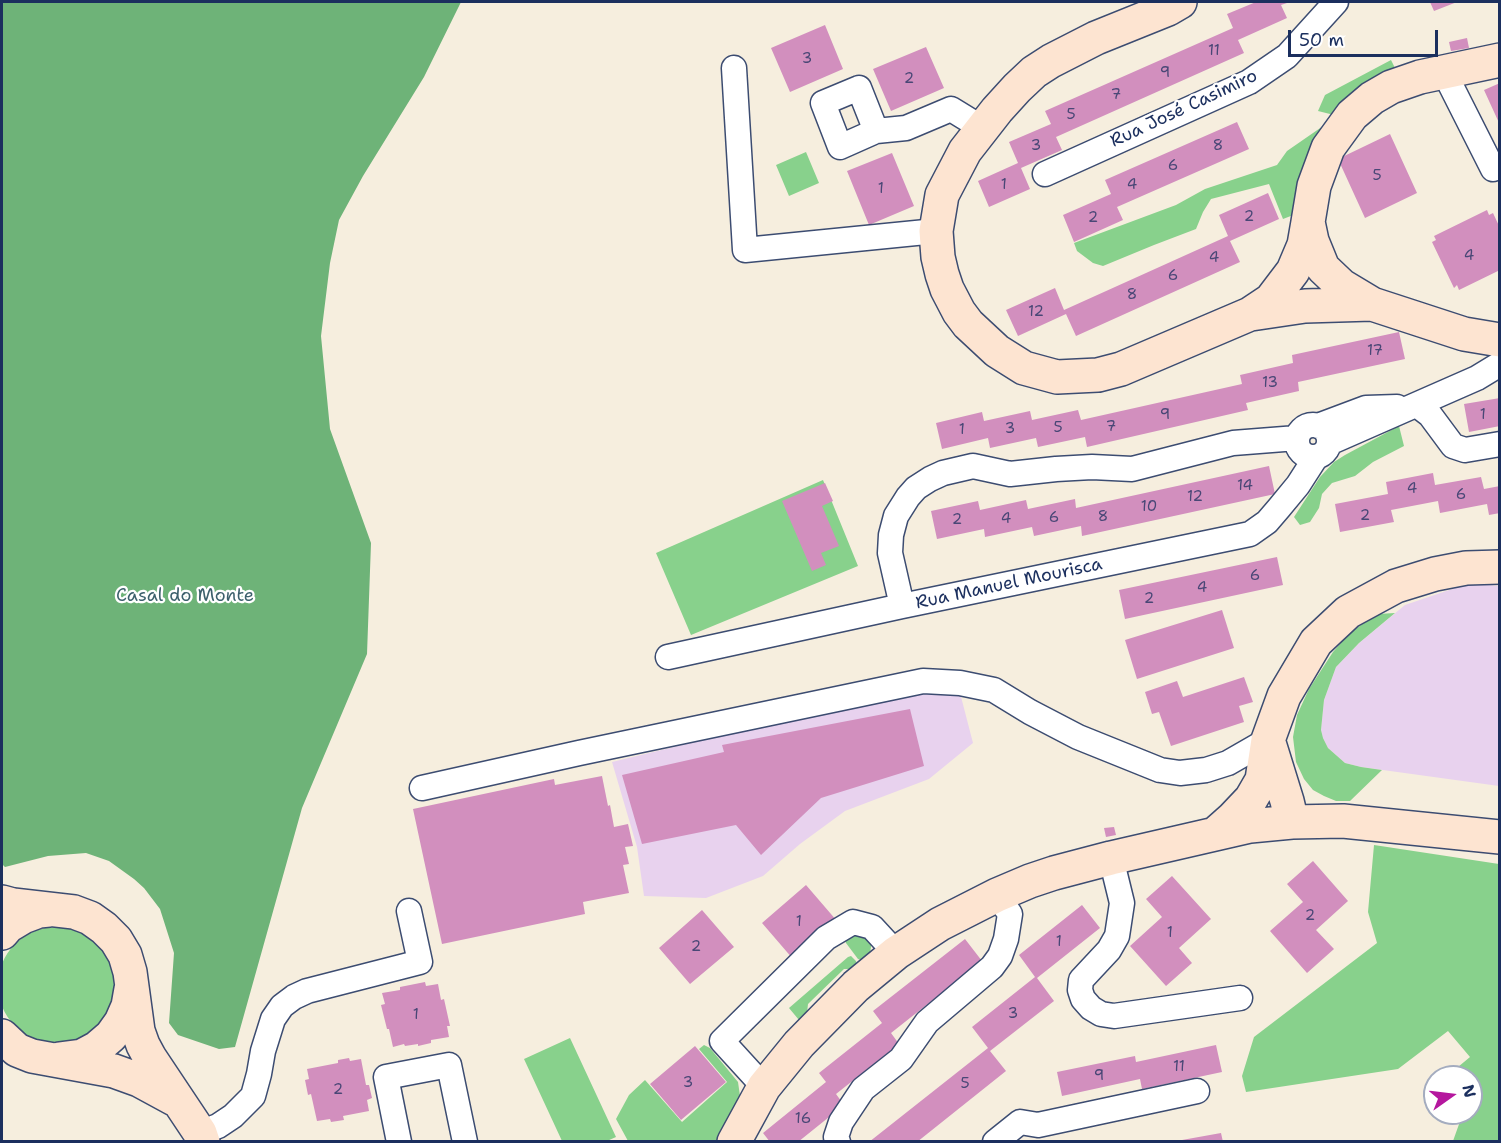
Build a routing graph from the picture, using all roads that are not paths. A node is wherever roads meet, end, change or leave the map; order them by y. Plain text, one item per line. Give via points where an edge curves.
1 (1180, 2) edge
2 (1336, 2) edge
3 (1137, 11) edge
4 (1500, 60) edge
5 (734, 68) dead end
6 (1444, 72) junction
7 (982, 128) junction
8 (876, 131) dead end
9 (1500, 166) edge
10 (1045, 174) dead end
11 (1308, 222) junction
12 (936, 231) junction
13 (1372, 304) junction
14 (1250, 314) junction
15 (1500, 340) edge
16 (1500, 364) edge
17 (1417, 405) junction
18 (1321, 442) junction
19 (1500, 444) edge
20 (1500, 567) edge
21 (902, 606) junction
22 (668, 657) dead end
23 (1268, 740) junction
24 (1262, 780) junction
25 (422, 788) dead end
26 (1281, 823) junction
27 (1215, 834) junction
28 (1500, 837) edge
29 (1111, 858) junction
30 (997, 895) junction
31 (2, 902) edge
32 (56, 910) junction
33 (409, 911) dead end
34 (2, 933) edge
35 (896, 953) junction
36 (130, 972) junction
37 (1240, 998) dead end
38 (7, 1045) edge
39 (48, 1060) junction
40 (764, 1087) junction
41 (1197, 1091) dead end
42 (179, 1101) junction
43 (1039, 1133) edge
44 (201, 1137) edge
45 (399, 1142) edge
46 (465, 1142) edge
47 (734, 1142) edge
48 (838, 1142) edge
49 (995, 1142) edge

1 - 3 street via 1168,9
2 - 10 street, Rua José Casimiro via 1287,56 1248,82
3 - 7 street via 1034,72
4 - 6 street
5 - 12 street via 745,250
6 - 9 street via 1493,169
6 - 11 street via 1391,87 1352,115 1328,148 1314,186
7 - 8 street via 951,109 906,128
7 - 12 street via 942,195
11 - 13 street via 1323,268 1342,286
11 - 14 street via 1293,271 1271,300
12 - 14 street via 947,289 968,324 997,351 1024,368 1050,375 1081,377 1121,369
13 - 14 street via 1305,306
13 - 15 street via 1464,334
16 - 17 street
17 - 18 street
17 - 19 street via 1430,415 1453,446 1465,450
18 - 21 street, Rua Manuel Mourisca via 1298,485 1266,522 1250,534
18 - 21 street via 1305,456 1297,438 1233,443 1132,469 1080,467 1010,474 974,466 943,473 916,488 896,516 890,553
20 - 23 street via 1435,574 1396,586 1348,612 1316,642 1284,696
21 - 22 street, Rua Manuel Mourisca
23 - 24 street
23 - 25 street via 1228,763 1206,770 1160,770 1078,737 994,690 923,681
23 - 26 street via 1287,801
24 - 26 street
24 - 27 street via 1251,799
26 - 27 street
26 - 28 street via 1342,821
27 - 29 street
29 - 30 street via 1054,873
29 - 37 street via 1122,903 1117,936 1081,980 1083,999 1091,1008 1114,1016
30 - 35 street via 955,915
30 - 48 street via 1011,914 1000,956 927,1022 901,1059 863,1089 841,1122
31 - 32 street
32 - 34 street via 23,917
32 - 36 street via 74,912 105,928 125,955
33 - 44 street via 420,962 307,991 282,1006 262,1051 253,1096 234,1116
35 - 40 street via 823,1018
35 - 40 street via 872,927 853,921 826,938 723,1041
36 - 39 street via 128,1006 111,1036 82,1056
36 - 42 street via 143,1045
38 - 39 street
39 - 42 street via 114,1071
40 - 47 street
41 - 43 street
42 - 44 street
43 - 49 street via 1020,1122
45 - 46 street via 386,1077 449,1065

